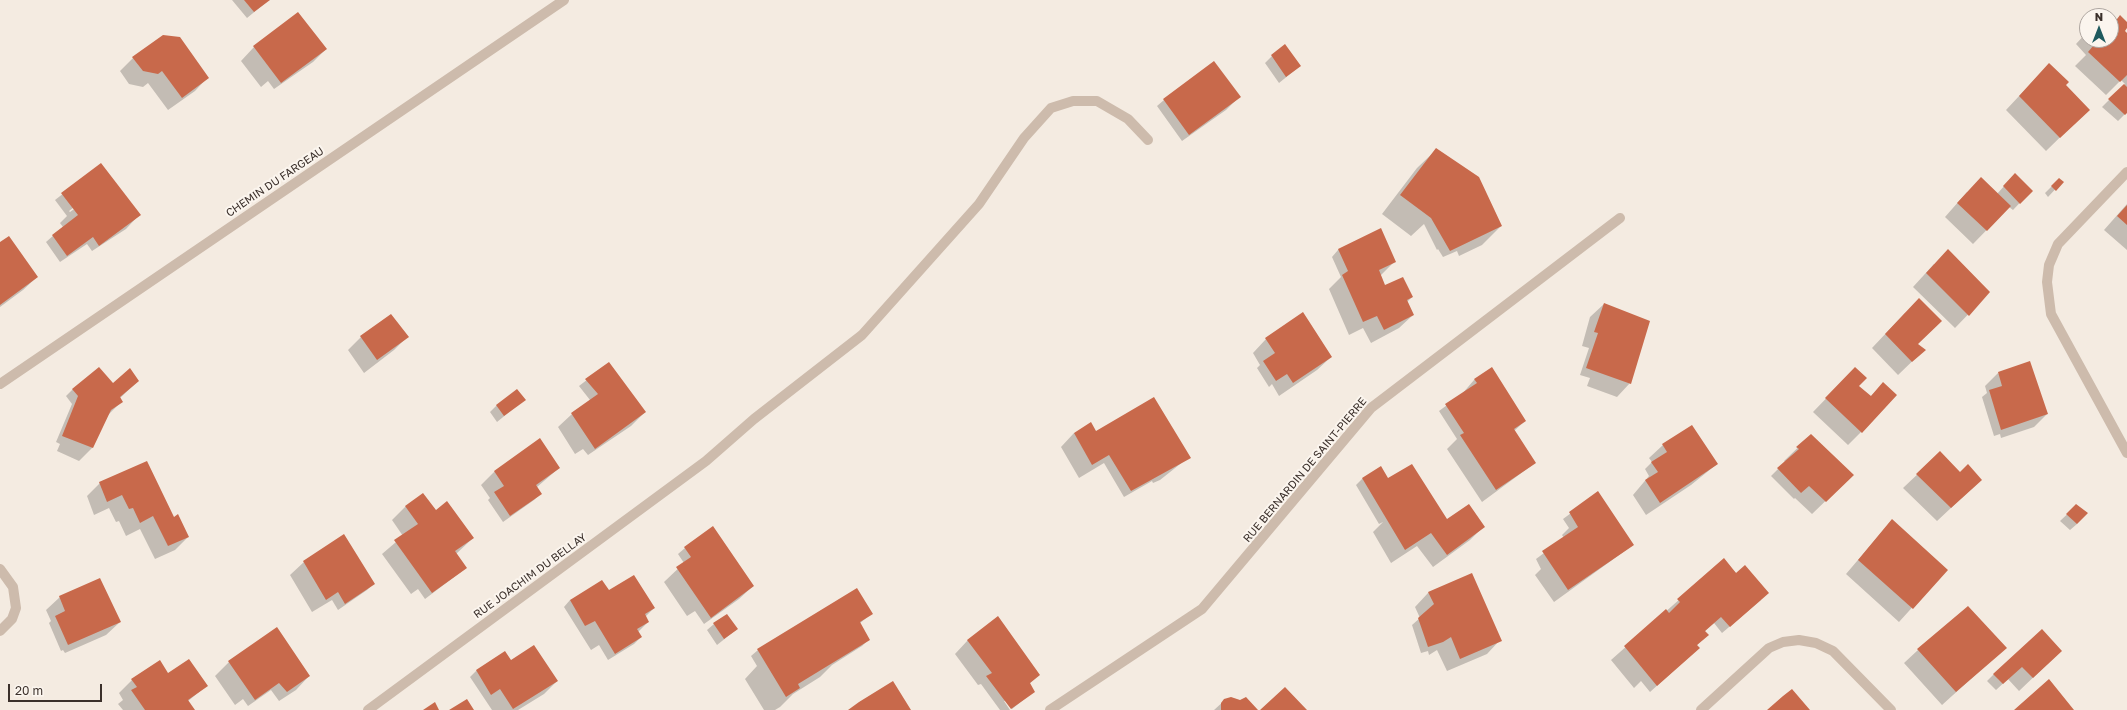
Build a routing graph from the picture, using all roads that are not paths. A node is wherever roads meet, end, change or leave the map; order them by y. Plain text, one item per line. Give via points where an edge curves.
1 (564, 0) edge
2 (1148, 140) dead end
3 (2127, 172) edge
4 (1620, 218) dead end
5 (0, 384) edge
6 (2127, 453) edge
7 (0, 569) edge
8 (0, 631) edge
9 (368, 710) edge
10 (1050, 710) edge
11 (1701, 710) edge
12 (1890, 710) edge

1 - 5 street, CHEMIN DU FARGEAU
2 - 9 street, RUE JOACHIM DU BELLAY via 1128,119 1097,101 1073,101 1050,108 1024,138 979,204 862,335 754,419 706,461
3 - 6 street via 2058,244 2049,265 2047,282 2051,314
4 - 10 street, RUE BERNARDIN DE SAINT-PIERRE via 1371,408 1202,610
7 - 8 street via 13,587 16,608 12,619
11 - 12 street via 1769,648 1784,642 1800,640 1816,643 1832,651

